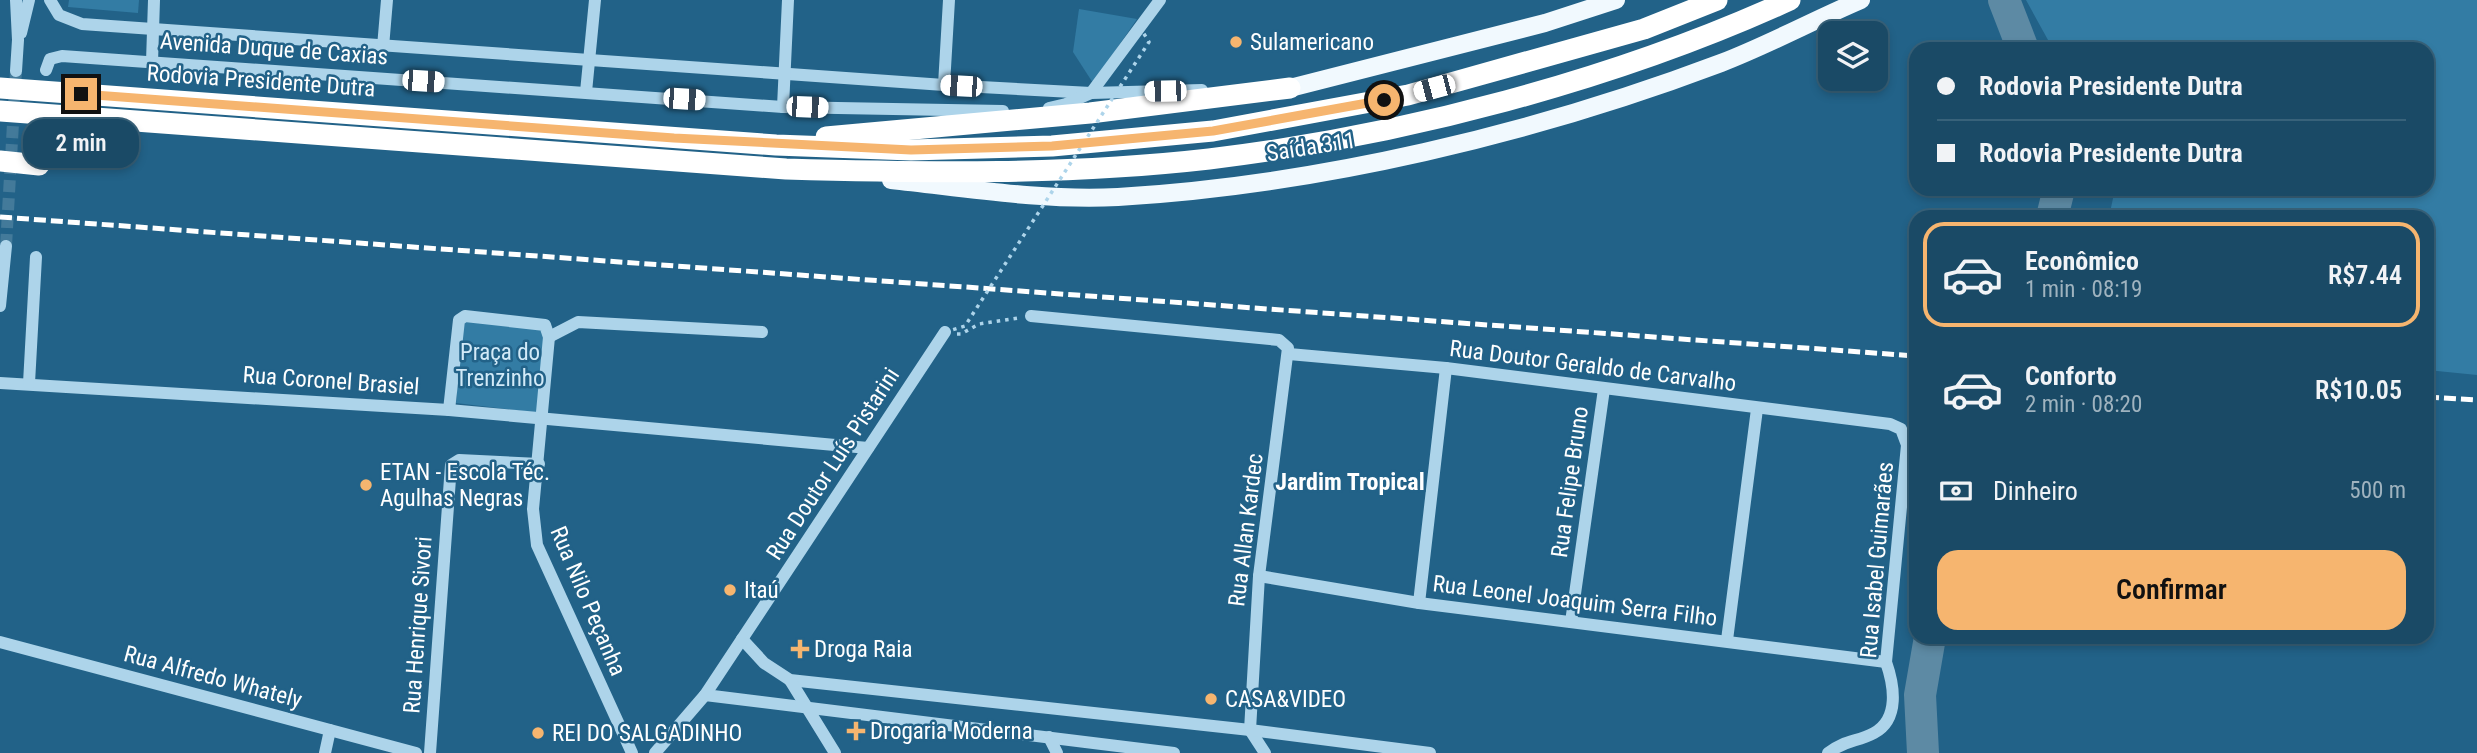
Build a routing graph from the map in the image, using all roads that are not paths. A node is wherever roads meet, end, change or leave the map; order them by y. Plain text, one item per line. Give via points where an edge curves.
1 (16, 0) edge
2 (29, 0) edge
3 (154, 0) edge
4 (387, 0) edge
5 (595, 0) edge
6 (788, 0) edge
7 (949, 0) edge
8 (1160, 0) edge
9 (1616, 0) edge
10 (1717, 0) edge
11 (1790, 0) edge
12 (1861, 0) edge
13 (51, 3) edge
14 (154, 29) junction
15 (18, 40) junction
16 (383, 47) junction
17 (591, 61) junction
18 (152, 62) junction
19 (46, 70) dead end
20 (16, 71) tunnel mouth
21 (785, 76) junction
22 (944, 85) junction
23 (0, 88) edge
24 (1290, 88) junction
25 (586, 92) junction
26 (1091, 93) junction
27 (783, 107) junction
28 (0, 111) edge
29 (42, 127) dead end
30 (776, 145) junction
31 (0, 161) edge
32 (39, 165) joint
33 (786, 169) junction
34 (6, 246) dead end
35 (36, 257) dead end
36 (0, 306) edge
37 (1031, 316) road end
38 (762, 332) dead end
39 (945, 332) road end
40 (549, 337) junction
41 (1289, 354) junction
42 (1446, 368) junction
43 (0, 383) edge
44 (29, 383) junction
45 (1604, 390) junction
46 (1757, 409) junction
47 (449, 410) junction
48 (543, 418) junction
49 (1890, 424) joint
50 (868, 448) junction
51 (539, 464) junction
52 (1259, 576) junction
53 (1419, 603) junction
54 (1571, 622) junction
55 (742, 639) junction
56 (1727, 640) junction
57 (0, 642) edge
58 (1886, 662) junction
59 (790, 680) junction
60 (705, 695) junction
61 (806, 707) junction
62 (330, 730) junction
63 (1250, 730) junction
64 (1049, 737) junction
65 (325, 753) edge
66 (416, 753) edge
67 (430, 753) edge
68 (632, 753) edge
69 (655, 753) edge
70 (835, 753) edge
71 (1057, 753) edge
72 (1174, 753) edge
73 (1265, 753) edge
74 (1430, 753) edge
75 (1828, 753) edge

1 - 15 street
2 - 15 street
3 - 14 street
4 - 16 street
5 - 17 street
6 - 21 street
7 - 22 street
8 - 26 street
9 - 24 main road
10 - 30 highway, Rodovia Presidente Dutra via 1644,29 1408,95 1213,131 1052,146 911,150
11 - 33 highway via 1572,80 1403,125 1310,143 1210,159 1045,171
12 - 33 main road, Saída 311 via 1722,63 1580,111 1434,150 1326,170 1106,197 1031,195
13 - 14 street, Avenida Duque de Caxias via 59,15 82,24
14 - 16 street, Avenida Duque de Caxias
14 - 18 street
15 - 20 street
16 - 17 street, Avenida Duque de Caxias
17 - 21 street, Avenida Duque de Caxias
17 - 25 street
18 - 19 street, Avenida Duque de Caxias via 62,56 50,59
18 - 25 street, Avenida Duque de Caxias
21 - 22 street, Avenida Duque de Caxias
21 - 27 street
22 - 26 street, Avenida Duque de Caxias
23 - 30 highway, Rodovia Presidente Dutra
24 - 26 street, Avenida Duque de Caxias
24 - 30 highway via 1090,113 858,132
25 - 27 street, Avenida Duque de Caxias
26 - 27 street, Avenida Duque de Caxias via 1066,104 1019,111
28 - 33 highway
29 - 32 street
31 - 32 highway
34 - 36 street
35 - 44 street
37 - 41 street via 1279,340
38 - 40 street via 578,322
39 - 50 street, Rua Doutor Luís Pistarini
40 - 47 street via 541,323 465,316 459,320
40 - 48 street
41 - 42 street, Rua Doutor Geraldo de Carvalho
41 - 52 street, Rua Allan Kardec
42 - 45 street, Rua Doutor Geraldo de Carvalho
42 - 53 street
43 - 44 street, Rua Coronel Brasiel
44 - 47 street, Rua Coronel Brasiel
45 - 46 street, Rua Doutor Geraldo de Carvalho
45 - 54 street, Rua Felipe Bruno
46 - 49 street, Rua Doutor Geraldo de Carvalho
46 - 56 street
47 - 48 street, Rua Coronel Brasiel
48 - 50 street, Rua Coronel Brasiel
48 - 51 street, Rua Nilo Peçanha
49 - 58 street, Rua Isabel Guimarães via 1901,429 1908,445
50 - 55 street, Rua Doutor Luís Pistarini
51 - 67 street, Rua Henrique Sivori via 459,460 452,465
51 - 68 street, Rua Nilo Peçanha via 533,509 537,545
52 - 53 street, Rua Leonel Joaquim Serra Filho
52 - 63 street, Rua Allan Kardec
53 - 54 street, Rua Leonel Joaquim Serra Filho
54 - 56 street, Rua Leonel Joaquim Serra Filho
55 - 59 street via 764,663
55 - 60 street, Rua Doutor Luís Pistarini
56 - 58 street, Rua Leonel Joaquim Serra Filho
57 - 62 street, Rua Alfredo Whately
58 - 75 street, Rua Isabel Guimarães via 1894,684 1886,724 1873,734 1843,741
59 - 61 street
59 - 63 street
60 - 61 street
60 - 69 street, Rua Doutor Luís Pistarini
61 - 64 street
61 - 70 street
62 - 65 street
62 - 66 street, Rua Alfredo Whately
63 - 73 street
63 - 74 street
64 - 71 street
64 - 72 street

